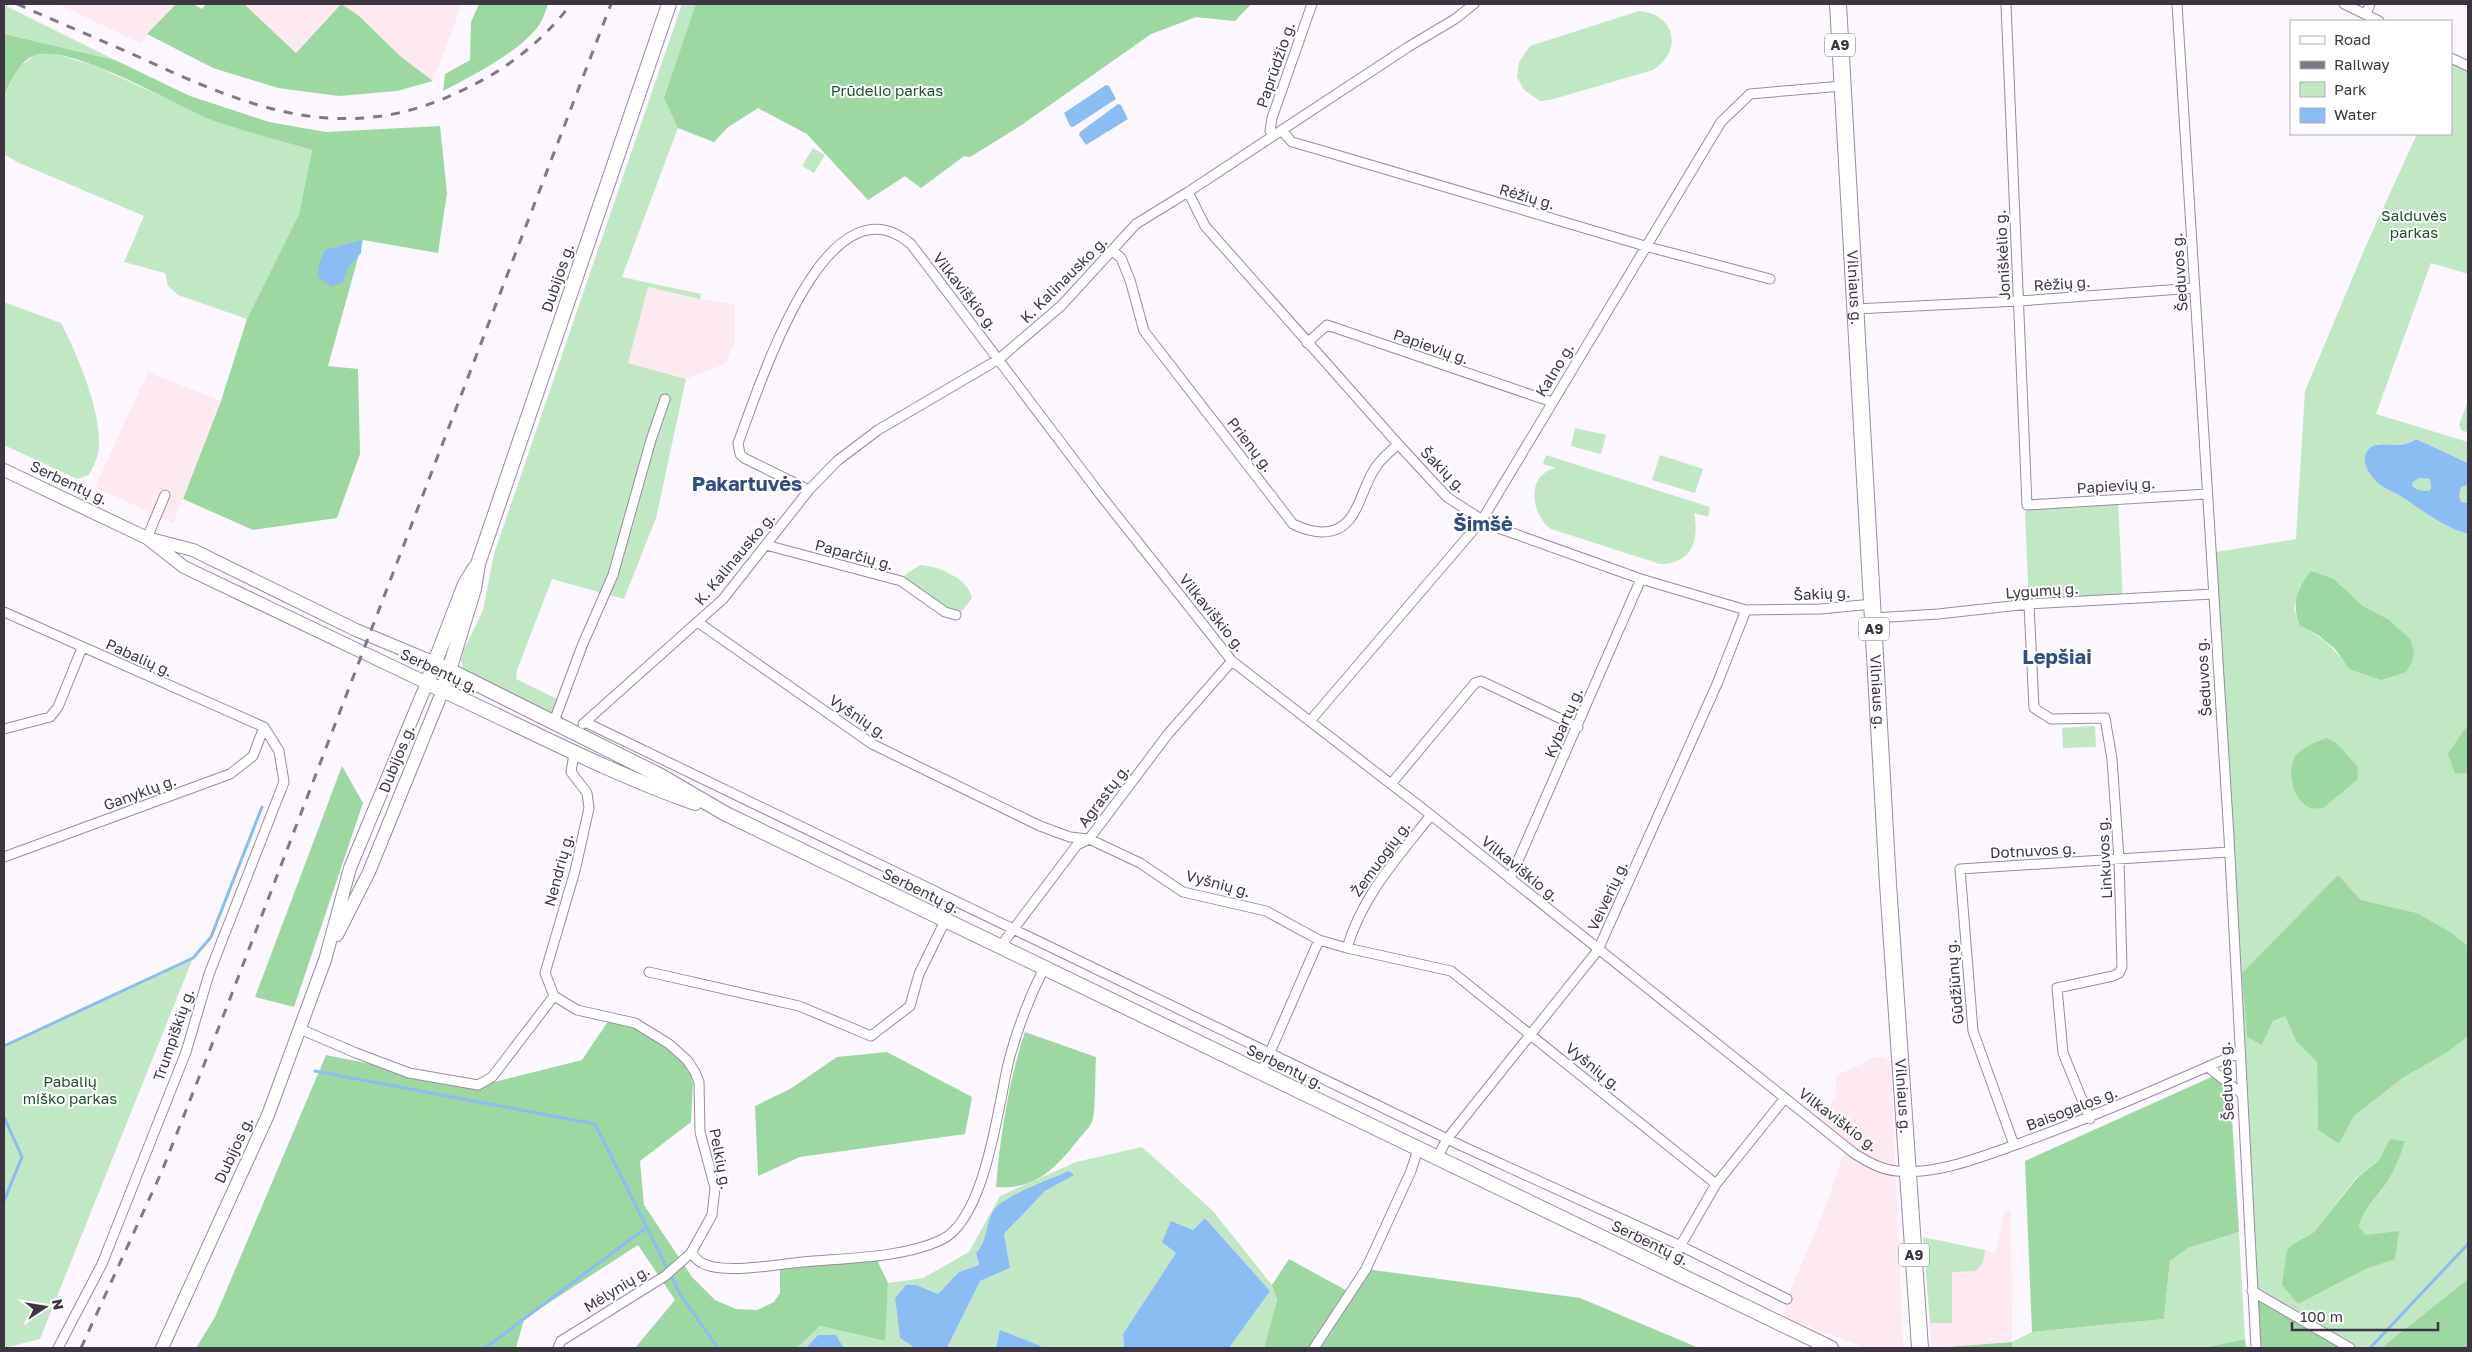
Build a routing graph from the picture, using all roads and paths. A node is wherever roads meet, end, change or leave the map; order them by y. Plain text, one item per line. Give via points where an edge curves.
1 (669, 4) edge
2 (1312, 4) edge
3 (1474, 4) edge
4 (1838, 4) edge
5 (2006, 4) edge
6 (2177, 4) edge
7 (2344, 4) edge
8 (2370, 4) edge
9 (2366, 14) junction
10 (2376, 20) edge
11 (2452, 58) edge
12 (2468, 66) edge
13 (1842, 86) junction
14 (1281, 130) junction
15 (1273, 136) junction
16 (1188, 192) junction
17 (1646, 246) junction
18 (1113, 251) junction
19 (1770, 279) dead end
20 (2195, 288) junction
21 (2019, 301) junction
22 (1855, 309) junction
23 (1307, 343) junction
24 (999, 359) junction
25 (665, 399) dead end
26 (1552, 402) junction
27 (1398, 444) junction
28 (4, 470) edge
29 (809, 490) junction
30 (2207, 494) junction
31 (165, 495) dead end
32 (2027, 505) joint
33 (1482, 520) junction
34 (147, 538) junction
35 (766, 546) junction
36 (478, 564) junction
37 (1641, 578) junction
38 (2213, 594) junction
39 (2029, 604) junction
40 (1746, 610) junction
41 (1873, 611) junction
42 (4, 612) edge
43 (956, 615) dead end
44 (699, 623) junction
45 (82, 648) junction
46 (1232, 661) junction
47 (435, 663) junction
48 (450, 670) junction
49 (427, 683) junction
50 (443, 690) junction
51 (1310, 721) junction
52 (585, 722) junction
53 (554, 724) junction
54 (264, 727) junction
55 (1578, 727) junction
56 (4, 729) edge
57 (573, 733) junction
58 (574, 754) junction
59 (1391, 784) junction
60 (726, 814) junction
61 (1431, 815) junction
62 (1089, 839) junction
63 (2229, 852) junction
64 (4, 857) edge
65 (2119, 859) junction
66 (1960, 869) joint
67 (1510, 879) junction
68 (945, 921) junction
69 (1013, 929) junction
70 (1319, 940) junction
71 (1000, 947) junction
72 (1347, 948) junction
73 (1598, 950) junction
74 (325, 960) junction
75 (1044, 968) junction
76 (649, 972) dead end
77 (554, 996) junction
78 (300, 1028) junction
79 (1530, 1034) junction
80 (1270, 1053) junction
81 (2239, 1053) junction
82 (2208, 1067) junction
83 (1261, 1073) junction
84 (2242, 1094) junction
85 (1785, 1098) junction
86 (2090, 1119) junction
87 (1447, 1139) junction
88 (2014, 1145) junction
89 (1418, 1149) junction
90 (1437, 1158) junction
91 (1908, 1172) junction
92 (1716, 1184) junction
93 (1679, 1245) junction
94 (691, 1252) junction
95 (1667, 1269) junction
96 (2252, 1291) junction
97 (1787, 1299) dead end
98 (58, 1348) edge
99 (162, 1348) edge
100 (558, 1348) edge
101 (1314, 1348) edge
102 (1831, 1348) edge
103 (1920, 1348) edge
104 (2256, 1348) edge
105 (2350, 1348) edge

1 - 36 main road, Dubijos g.
2 - 15 street, Paprūdžio g. via 1272,118 1270,131
3 - 14 street, K. Kalinausko g.
4 - 13 highway, Vilniaus g. / A9
5 - 21 street, Joniškėlio g.
6 - 20 street, Šeduvos g.
7 - 9 street
8 - 9 street
9 - 10 street
11 - 12 street
13 - 17 street, Kalno g. via 1750,94 1721,122
13 - 22 highway, Vilniaus g. / A9
14 - 15 street, K. Kalinausko g.
14 - 17 street, Rėžių g. via 1292,142
15 - 16 street, K. Kalinausko g.
16 - 18 street, K. Kalinausko g. via 1136,224
16 - 23 street, Šakių g. via 1205,226
17 - 19 street, Rėžių g.
17 - 26 street, Kalno g.
18 - 24 street, K. Kalinausko g. via 1043,323
18 - 27 street, Prienų g. via 1121,258 1130,280 1144,331 1293,524 1314,532 1343,527 1354,514 1374,469
20 - 21 street, Rėžių g.
20 - 30 street, Šeduvos g.
21 - 22 street, Rėžių g.
21 - 32 street, Joniškėlio g.
22 - 41 highway, Vilniaus g. / A9
23 - 26 street, Papievių g. via 1327,325
23 - 27 street, Šakių g.
24 - 29 street, K. Kalinausko g. via 878,430 837,461
24 - 29 street, Vilkaviškio g. via 911,244 901,236 870,229 844,239 833,248 802,291 738,443 744,458
24 - 46 street, Vilkaviškio g. via 1099,493
25 - 53 street via 613,575 582,646
26 - 33 street, Kalno g.
27 - 33 street, Šakių g. via 1447,497
28 - 34 main road, Serbentų g.
29 - 35 street, K. Kalinausko g.
30 - 32 street, Papievių g.
30 - 38 street, Šeduvos g.
31 - 34 street
33 - 37 street, Šakių g.
33 - 51 street, Kalno g.
34 - 47 main road, Serbentų g. via 193,550 356,630
34 - 49 main road, Serbentų g. via 184,567
35 - 43 street, Paparčių g. via 901,581 945,612
35 - 44 street, K. Kalinausko g. via 724,599
36 - 47 main road, Dubijos g. via 465,584
36 - 48 main road, Dubijos g. via 474,589
37 - 40 street, Šakių g.
37 - 55 street, Kybartų g.
38 - 39 street, Lygumų g.
38 - 63 street, Šeduvos g.
39 - 41 street, Lygumų g. via 1938,614
39 - 65 street, Linkuvos g. via 2034,708 2051,719 2105,718 2112,759
40 - 41 street, Šakių g.
40 - 73 street, Veiverių g. via 1717,684
41 - 91 highway, Vilniaus g. / A9
42 - 45 street, Pabalių g.
44 - 52 street, K. Kalinausko g. via 638,672
44 - 62 street, Vyšnių g. via 880,748 1040,826 1070,837
45 - 54 street, Pabalių g.
45 - 56 street via 58,707 50,717
46 - 51 street, Vilkaviškio g.
46 - 62 street, Agrastų g. via 1168,734
47 - 48 main road, Serbentų g.
47 - 49 main road, Dubijos g.
48 - 50 main road, Dubijos g.
48 - 53 main road, Serbentų g.
49 - 50 main road, Serbentų g.
49 - 74 main road, Dubijos g. via 350,868
50 - 58 main road, Serbentų g.
50 - 74 main road, Dubijos g. via 369,872
51 - 59 street, Vilkaviškio g.
52 - 57 street, K. Kalinausko g.
52 - 69 street
53 - 57 main road, Serbentų g.
54 - 64 street, Ganyklų g. via 253,756 230,774
54 - 98 street, Trumpiškių g. via 279,751 284,782 209,974 186,1052 102,1264
55 - 59 street via 1481,681 1475,683
55 - 67 street, Kybartų g.
57 - 60 main road, Serbentų g. via 659,775
58 - 60 main road, Serbentų g. via 654,789
58 - 77 street, Nendrių g. via 571,772 587,794 589,808 575,871 545,973
59 - 61 street, Vilkaviškio g.
60 - 68 main road, Serbentų g.
61 - 67 street, Vilkaviškio g.
61 - 72 street, Žemuogių g. via 1370,893 1352,929
62 - 69 street, Agrastų g. via 1078,845
62 - 70 street, Vyšnių g. via 1140,863 1182,892 1266,911
63 - 65 street, Dotnuvos g.
63 - 81 street, Šeduvos g.
65 - 66 street, Dotnuvos g.
65 - 86 street, Linkuvos g. via 2122,967 2113,976 2056,988 2063,1053
66 - 88 street, Gūdžiūnų g. via 1973,1031
67 - 73 street, Vilkaviškio g.
68 - 71 main road, Serbentų g.
68 - 76 street via 919,974 910,1006 871,1036 799,1006
69 - 71 street, Agrastų g.
69 - 80 street
70 - 72 street, Vyšnių g.
70 - 80 street
71 - 75 main road, Serbentų g.
72 - 79 street, Vyšnių g. via 1451,971
73 - 79 street, Veiverių g.
73 - 85 street, Vilkaviškio g.
74 - 78 main road, Dubijos g.
75 - 83 main road, Serbentų g.
75 - 94 street via 1010,1060 997,1124 969,1212 953,1232 943,1239 912,1249 730,1269 702,1263
77 - 78 street via 492,1077 478,1085 409,1073
77 - 94 street, Pelkių g. via 577,1010 635,1023 669,1044 695,1072 699,1082 700,1132 715,1188 712,1215
78 - 99 main road, Dubijos g. via 268,1115
79 - 87 street, Veiverių g.
79 - 92 street, Vyšnių g.
80 - 83 street
80 - 87 street
81 - 82 street, Baisogalos g.
81 - 84 street, Šeduvos g.
82 - 84 street
82 - 86 street, Baisogalos g.
83 - 89 main road, Serbentų g.
84 - 96 street, Šeduvos g.
85 - 91 street, Vilkaviškio g. via 1855,1154 1870,1163
85 - 92 street
86 - 88 street, Baisogalos g.
87 - 90 street, Veiverių g.
87 - 93 street
88 - 91 street, Baisogalos g. via 1970,1160
89 - 90 main road, Serbentų g.
89 - 101 street via 1366,1269
90 - 95 main road, Serbentų g.
91 - 103 highway, Vilniaus g. / A9
92 - 93 street
93 - 95 street
93 - 97 street
94 - 100 street, Mėlynių g. via 665,1276 561,1341
95 - 102 main road, Serbentų g.
96 - 104 street, Šeduvos g.
96 - 105 street

